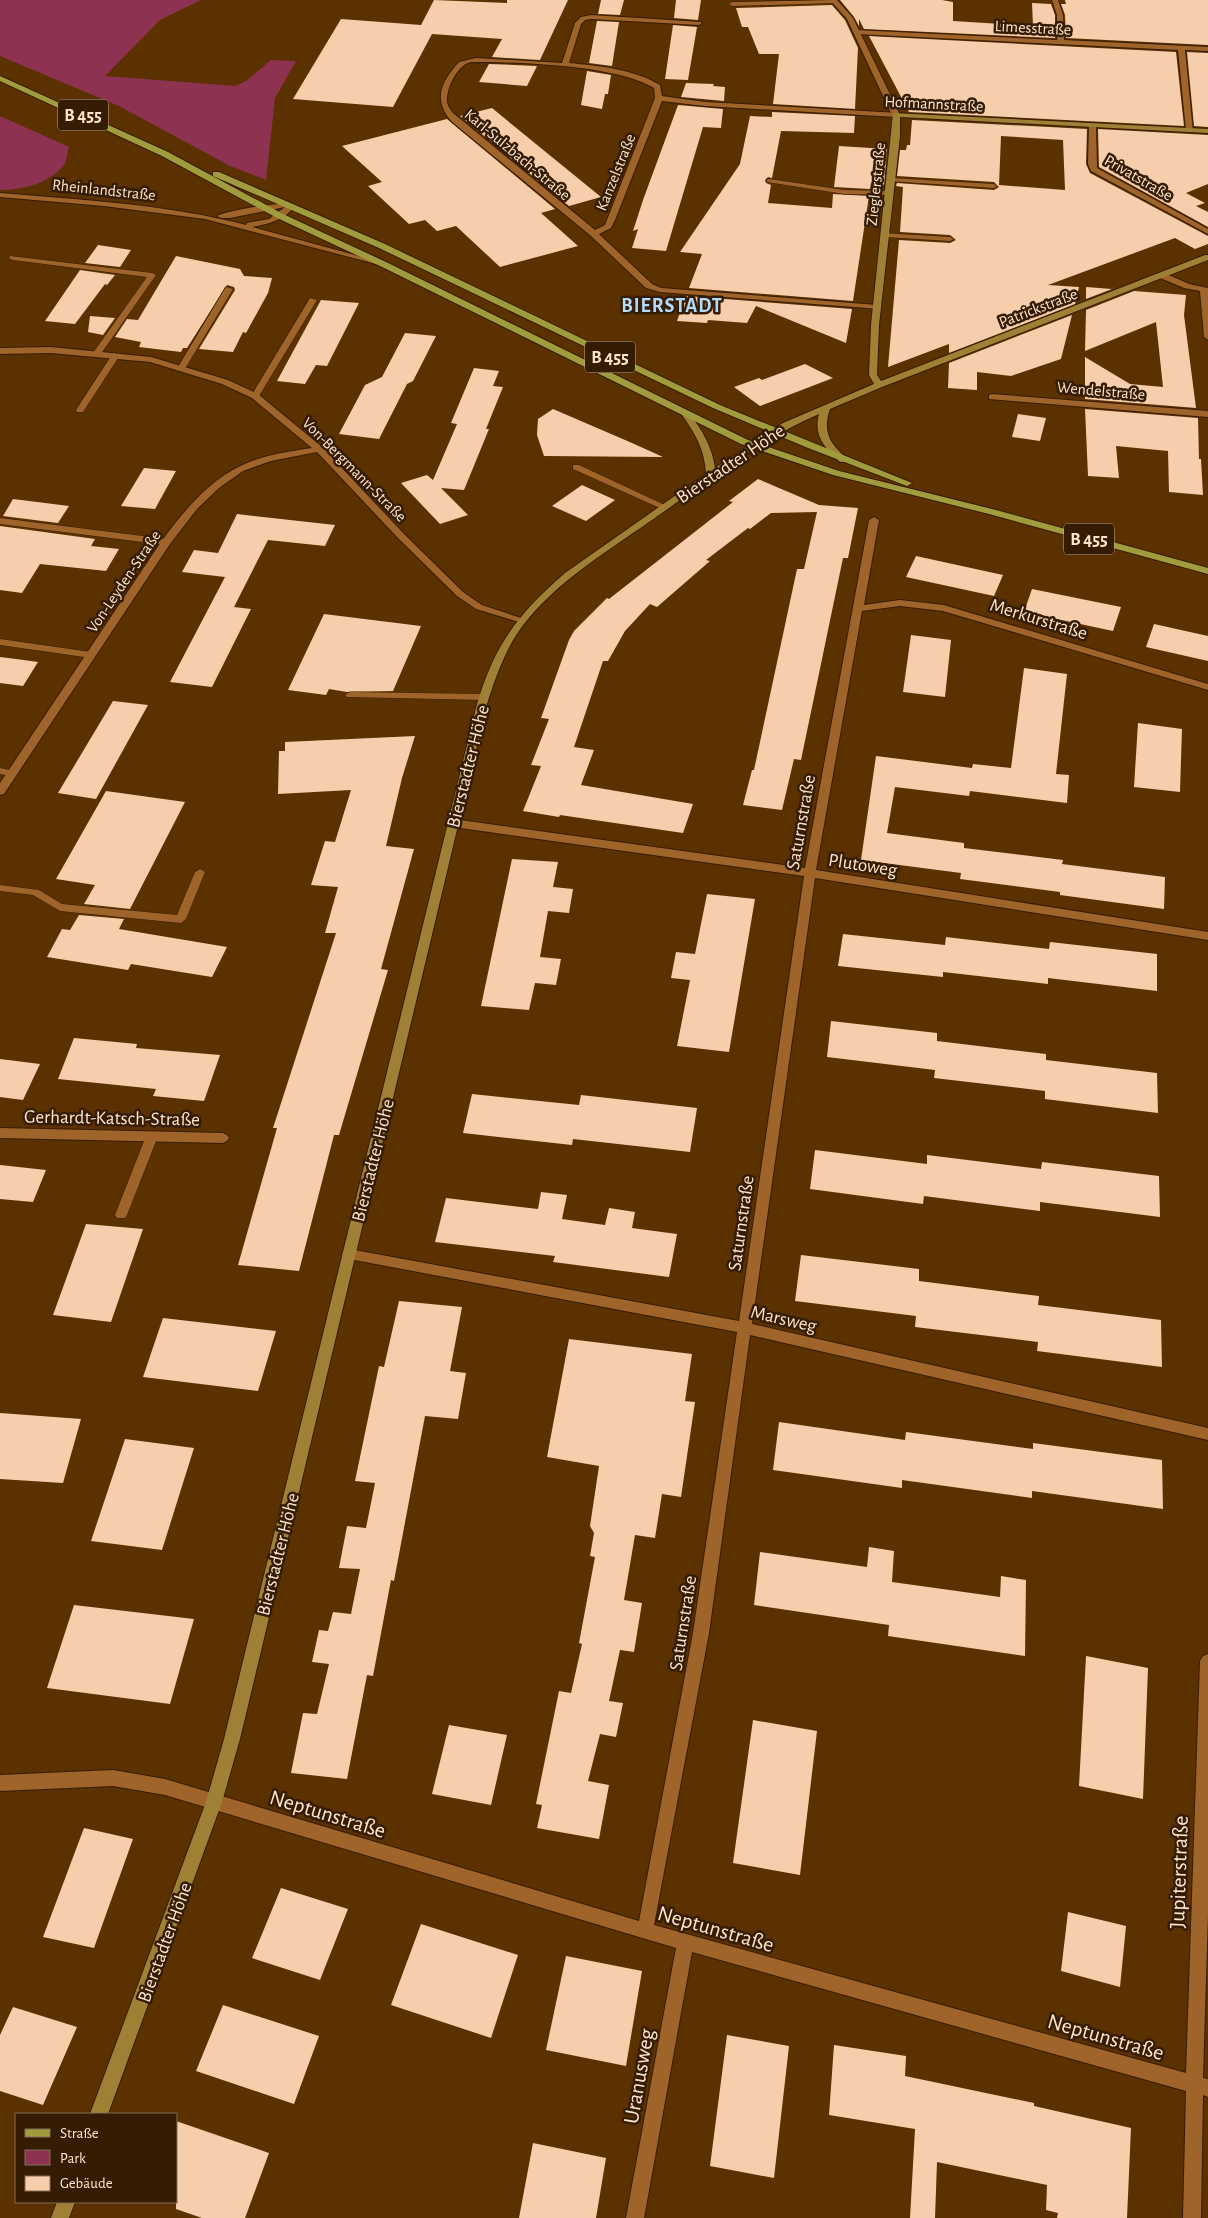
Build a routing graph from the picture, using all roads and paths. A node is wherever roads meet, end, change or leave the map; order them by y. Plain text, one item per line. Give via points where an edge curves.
1 (1055, 0) edge
2 (834, 1) edge
3 (732, 4) dead end
4 (699, 23) dead end
5 (856, 32) junction
6 (1061, 42) junction
7 (1181, 48) junction
8 (1208, 49) edge
9 (565, 65) junction
10 (0, 78) edge
11 (659, 98) junction
12 (896, 115) junction
13 (1092, 124) junction
14 (1190, 130) junction
15 (1208, 131) edge
16 (165, 154) junction
17 (891, 180) junction
18 (769, 181) dead end
19 (994, 186) dead end
20 (889, 193) junction
21 (0, 195) edge
22 (292, 205) junction
23 (263, 206) junction
24 (280, 216) junction
25 (205, 217) junction
26 (243, 225) junction
27 (1208, 232) edge
28 (594, 234) junction
29 (885, 235) junction
30 (950, 239) dead end
31 (1208, 257) edge
32 (13, 258) dead end
33 (383, 264) junction
34 (1161, 275) junction
35 (229, 289) dead end
36 (1206, 290) edge
37 (313, 300) dead end
38 (877, 307) junction
39 (1208, 337) edge
40 (2, 350) edge
41 (97, 353) junction
42 (116, 355) junction
43 (182, 367) junction
44 (879, 385) junction
45 (255, 396) junction
46 (992, 397) dead end
47 (826, 407) junction
48 (80, 410) dead end
49 (1208, 414) edge
50 (686, 415) junction
51 (775, 432) junction
52 (752, 446) junction
53 (319, 449) junction
54 (843, 460) junction
55 (576, 467) dead end
56 (711, 475) junction
57 (971, 506) junction
58 (665, 507) junction
59 (874, 520) dead end
60 (0, 521) edge
61 (166, 542) junction
62 (1208, 571) edge
63 (857, 609) junction
64 (522, 620) junction
65 (0, 642) edge
66 (91, 655) junction
67 (1208, 687) edge
68 (350, 695) dead end
69 (484, 696) junction
70 (0, 771) edge
71 (12, 773) junction
72 (0, 791) edge
73 (453, 823) junction
74 (200, 872) dead end
75 (810, 873) junction
76 (0, 888) edge
77 (1208, 936) edge
78 (0, 1134) edge
79 (152, 1136) junction
80 (222, 1138) dead end
81 (121, 1215) dead end
82 (349, 1254) junction
83 (744, 1328) junction
84 (1208, 1434) edge
85 (1208, 1661) edge
86 (0, 1783) edge
87 (214, 1802) junction
88 (645, 1931) junction
89 (685, 1942) junction
90 (1201, 2086) edge
91 (99, 2113) edge
92 (66, 2203) edge
93 (60, 2218) edge
94 (635, 2218) edge
95 (1192, 2218) edge

1 - 6 street via 1060,15
2 - 3 lane
2 - 5 street, Zieglerstraße via 850,18
4 - 9 street via 583,18 578,23
5 - 6 street, Limesstraße
5 - 12 street, Zieglerstraße
6 - 7 street, Limesstraße
7 - 8 street, Limesstraße
7 - 14 street
9 - 11 street via 646,78 657,87
9 - 28 street, Karl-Sulzbach-Straße via 465,61 459,64 443,99 446,110 454,119
10 - 16 main road, B 455
11 - 12 street, Hofmannstraße via 705,104
11 - 28 street, Kanzelstraße via 612,220
12 - 13 main road, Hofmannstraße
12 - 17 main road, Zieglerstraße
13 - 14 main road, Hofmannstraße
13 - 27 street, Privatstraße via 1094,169
14 - 15 main road, Hofmannstraße
16 - 22 main road, B 455
16 - 23 main road, B 455
17 - 19 lane
17 - 20 main road, Zieglerstraße
18 - 20 lane via 844,192
20 - 29 main road, Zieglerstraße
21 - 25 street, Rheinlandstraße
22 - 23 street, Rheinlandstraße
22 - 24 street, Rheinlandstraße
22 - 51 main road, B 455 via 656,379
23 - 24 main road, B 455
23 - 25 street, Rheinlandstraße via 245,213
24 - 26 street, Rheinlandstraße via 265,223
24 - 33 main road, B 455
25 - 26 street, Rheinlandstraße
26 - 33 street, Rheinlandstraße
28 - 38 street, Kanzelstraße via 648,286 660,290
29 - 30 lane
29 - 38 main road, Zieglerstraße
31 - 34 main road, Patrickstraße
32 - 41 lane via 152,274
33 - 50 main road, B 455
34 - 36 street
34 - 44 main road, Patrickstraße
35 - 43 lane
36 - 39 street
37 - 45 lane
38 - 44 main road, Zieglerstraße via 873,375
40 - 41 street, Von-Bergmann-Straße
41 - 42 street, Von-Bergmann-Straße
42 - 43 street, Von-Bergmann-Straße
42 - 48 lane
43 - 45 street, Von-Bergmann-Straße
44 - 47 main road, Bierstadter Höhe
45 - 53 street, Von-Bergmann-Straße
46 - 49 street, Wendelstraße
47 - 51 main road, Bierstadter Höhe
47 - 54 main road via 822,436 827,446
50 - 52 main road, B 455
50 - 56 main road via 705,444
51 - 52 main road, Bierstadter Höhe
51 - 54 main road, B 455
52 - 56 main road, Bierstadter Höhe
52 - 57 main road, B 455 via 831,471
53 - 61 street, Von-Leyden-Straße via 254,463 224,478 193,507
53 - 64 street, Von-Bergmann-Straße via 460,594 479,607
54 - 57 main road, B 455
55 - 58 lane
56 - 58 main road, Bierstadter Höhe
57 - 62 main road, B 455
58 - 64 main road, Bierstadter Höhe via 568,575
59 - 63 street, Saturnstraße
60 - 61 lane
61 - 66 street, Von-Leyden-Straße
63 - 67 street, Merkurstraße via 874,604 909,602 944,608
63 - 75 street, Saturnstraße
64 - 69 main road, Bierstadter Höhe via 497,658
65 - 66 lane
66 - 71 street, Von-Leyden-Straße
68 - 69 lane
69 - 73 main road, Bierstadter Höhe
70 - 71 lane
71 - 72 street, Von-Leyden-Straße
73 - 75 street, Plutoweg
73 - 82 main road, Bierstadter Höhe
74 - 76 lane via 182,919 60,907 35,892
75 - 77 street, Plutoweg
75 - 83 street, Saturnstraße
78 - 79 street, Gerhardt-Katsch-Straße
79 - 80 street, Gerhardt-Katsch-Straße
79 - 81 lane
82 - 83 street, Marsweg
82 - 87 main road, Bierstadter Höhe
83 - 84 street, Marsweg
83 - 88 street, Saturnstraße via 701,1633
85 - 90 street, Jupiterstraße
86 - 87 street, Neptunstraße via 113,1778
87 - 88 street, Neptunstraße
87 - 91 main road, Bierstadter Höhe
88 - 89 street, Neptunstraße
89 - 90 street, Neptunstraße
89 - 94 street, Uranusweg
90 - 95 street, Jupiterstraße
92 - 93 main road

